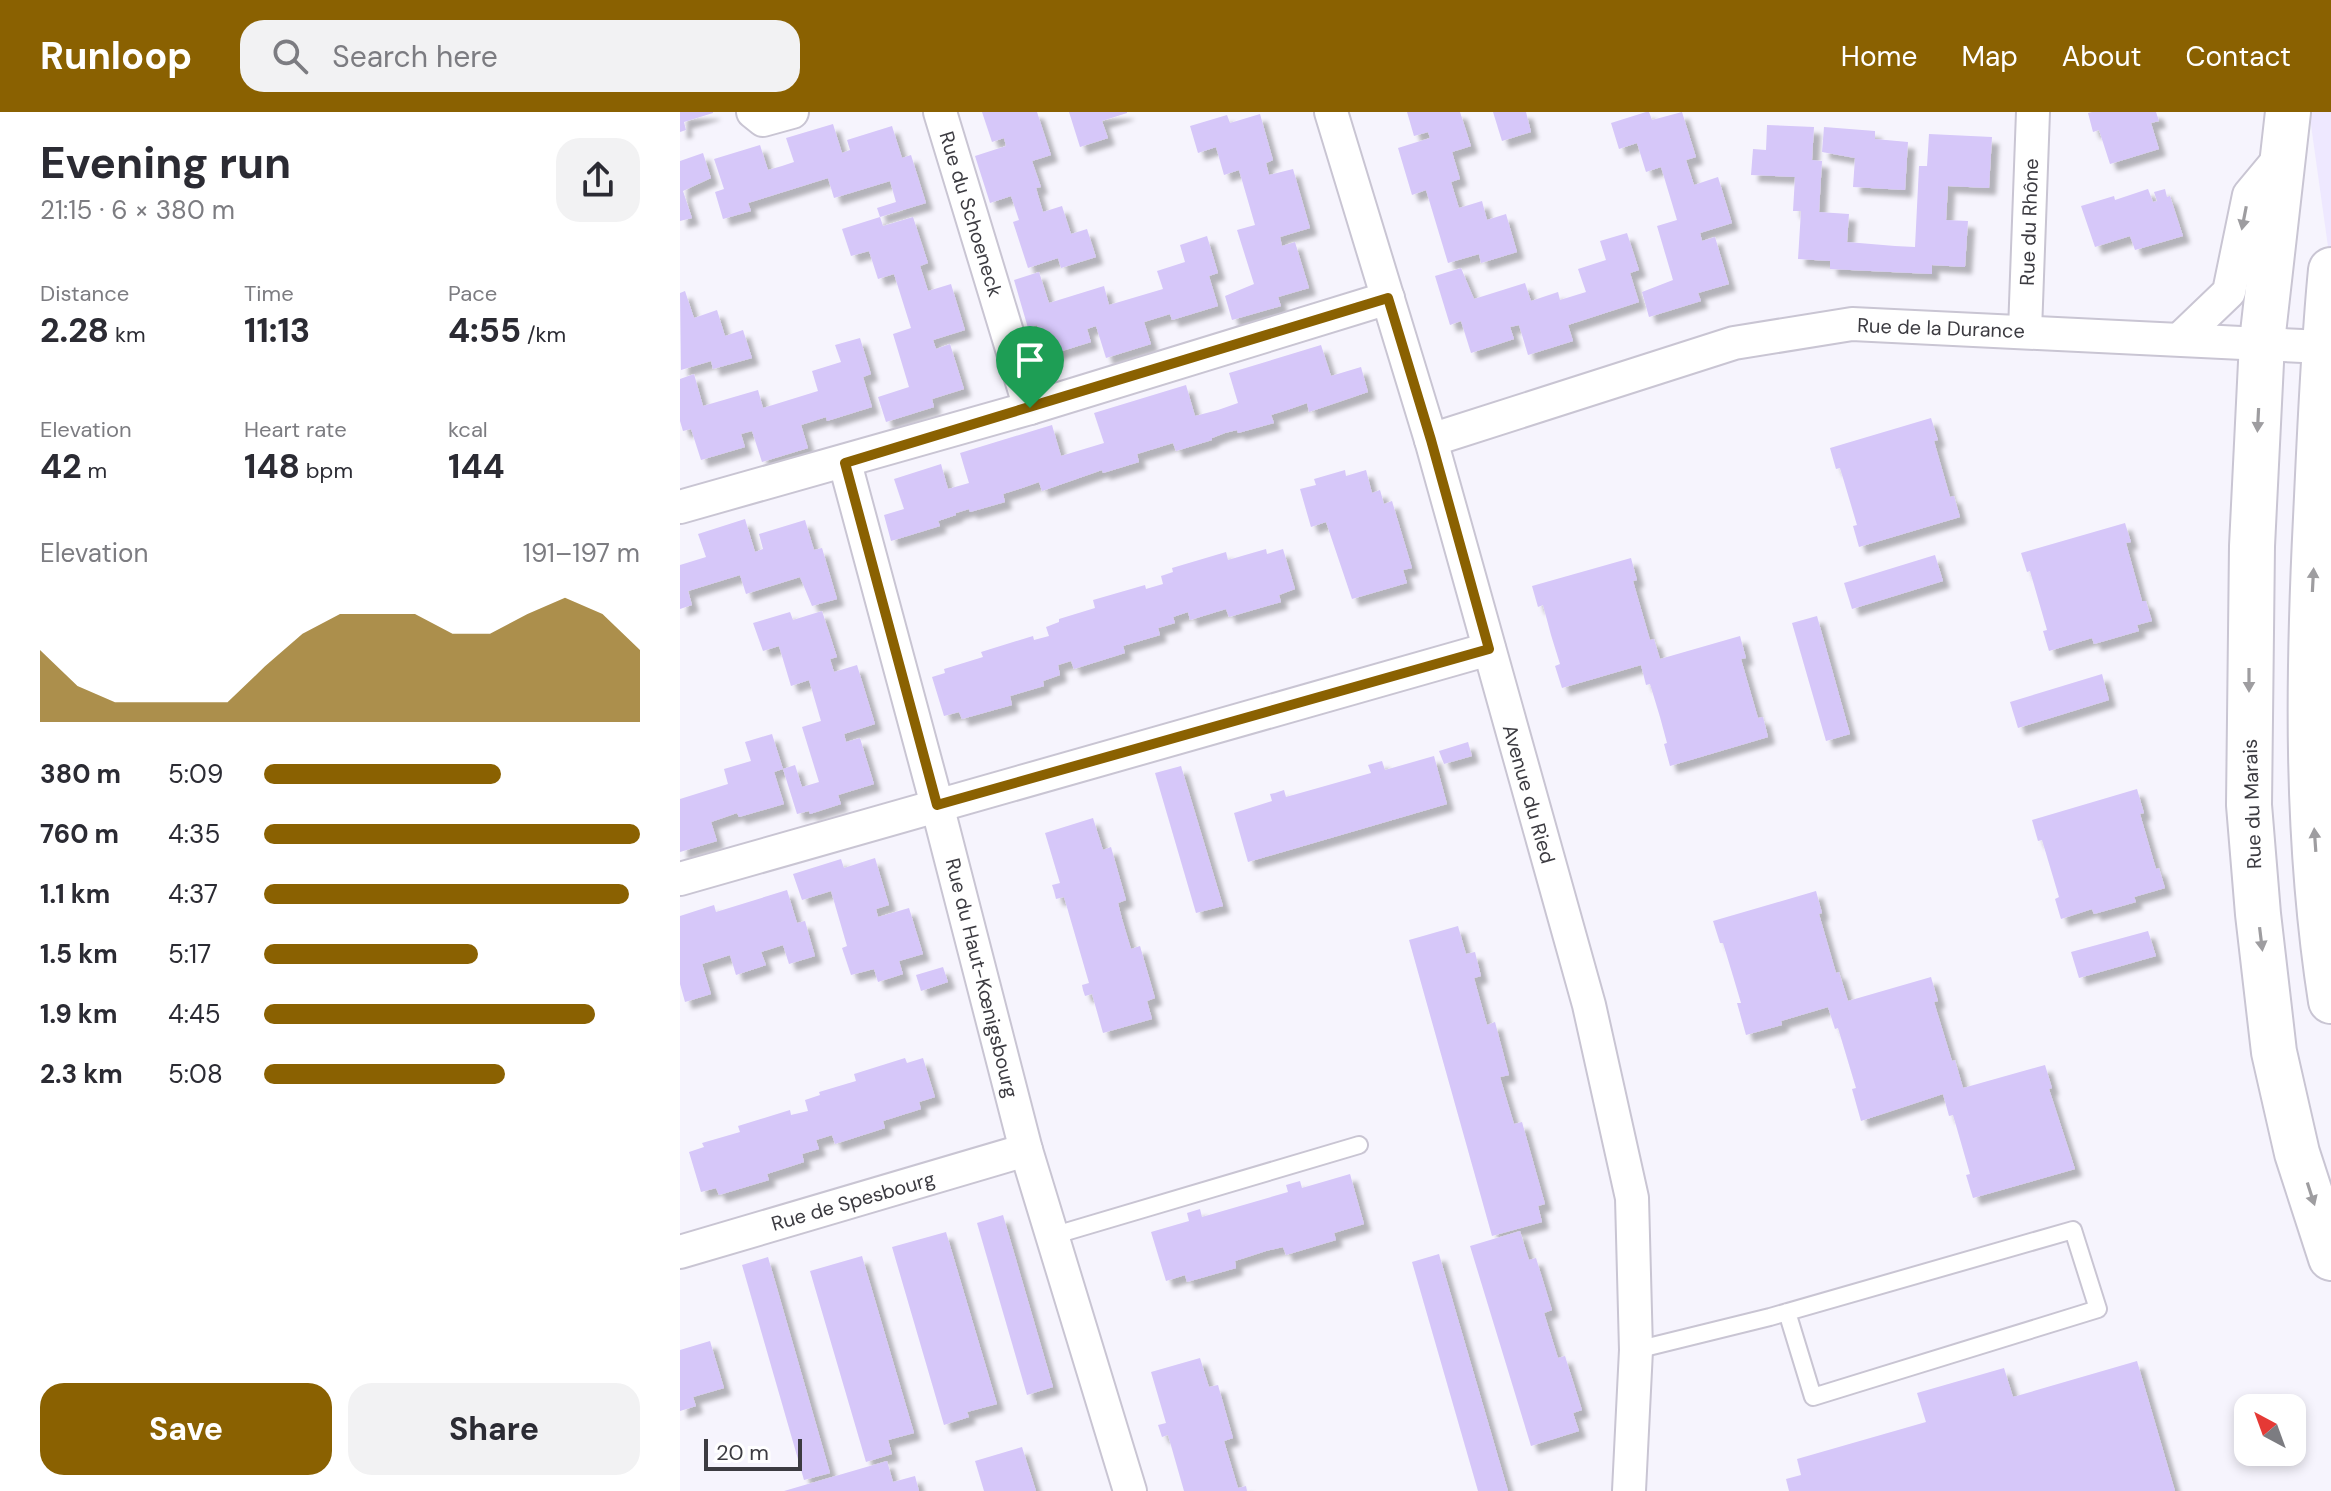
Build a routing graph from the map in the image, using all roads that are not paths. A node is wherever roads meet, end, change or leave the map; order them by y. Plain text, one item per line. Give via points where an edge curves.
1 (753, 112) edge
2 (792, 112) edge
3 (940, 112) edge
4 (1331, 112) edge
5 (2033, 112) edge
6 (2286, 132) edge
7 (2331, 270) edge
8 (1388, 298) junction
9 (2025, 331) junction
10 (2181, 338) junction
11 (2262, 342) junction
12 (2324, 347) junction
13 (1030, 408) junction
14 (1431, 440) junction
15 (845, 463) junction
16 (680, 507) edge
17 (1489, 649) junction
18 (937, 805) junction
19 (680, 879) edge
20 (2331, 1001) edge
21 (1359, 1145) dead end
22 (1026, 1150) junction
23 (1052, 1236) junction
24 (680, 1252) edge
25 (2331, 1258) edge
26 (1787, 1312) junction
27 (1636, 1350) junction
28 (1130, 1491) edge
29 (1629, 1491) edge

1 - 2 street via 763,120
3 - 13 street, Rue du Schoeneck
4 - 8 street, Avenue du Ried
5 - 9 street, Rue du Rhône
6 -> 10 street via 2249,195 2229,292
6 - 11 main road, Rue du Marais
7 - 12 main road
8 - 13 street
8 - 14 street, Avenue du Ried
9 - 10 street, Rue de la Durance
9 - 14 street, Rue de la Durance via 1852,324 1734,343
10 - 11 street, Rue de la Durance
11 - 12 street, Rue de la Durance
11 -> 25 main road, Rue du Marais via 2252,546 2249,805 2274,1052 2297,1153
20 -> 12 main road via 2317,866 2309,657
13 - 15 street
14 - 17 street, Avenue du Ried
15 - 16 street
15 - 18 street, Rue du Haut-Kœnigsbourg
17 - 18 street
17 - 27 street, Avenue du Ried via 1589,1005 1632,1198
18 - 19 street
18 - 22 street, Rue du Haut-Kœnigsbourg
21 - 23 lane
22 - 23 street, Rue du Haut-Kœnigsbourg
22 - 24 street, Rue de Spesbourg
23 - 28 street, Rue du Haut-Kœnigsbourg
26 - 26 lane via 2073,1230 2098,1309 1813,1397
26 - 27 lane
27 - 29 street, Avenue du Ried

